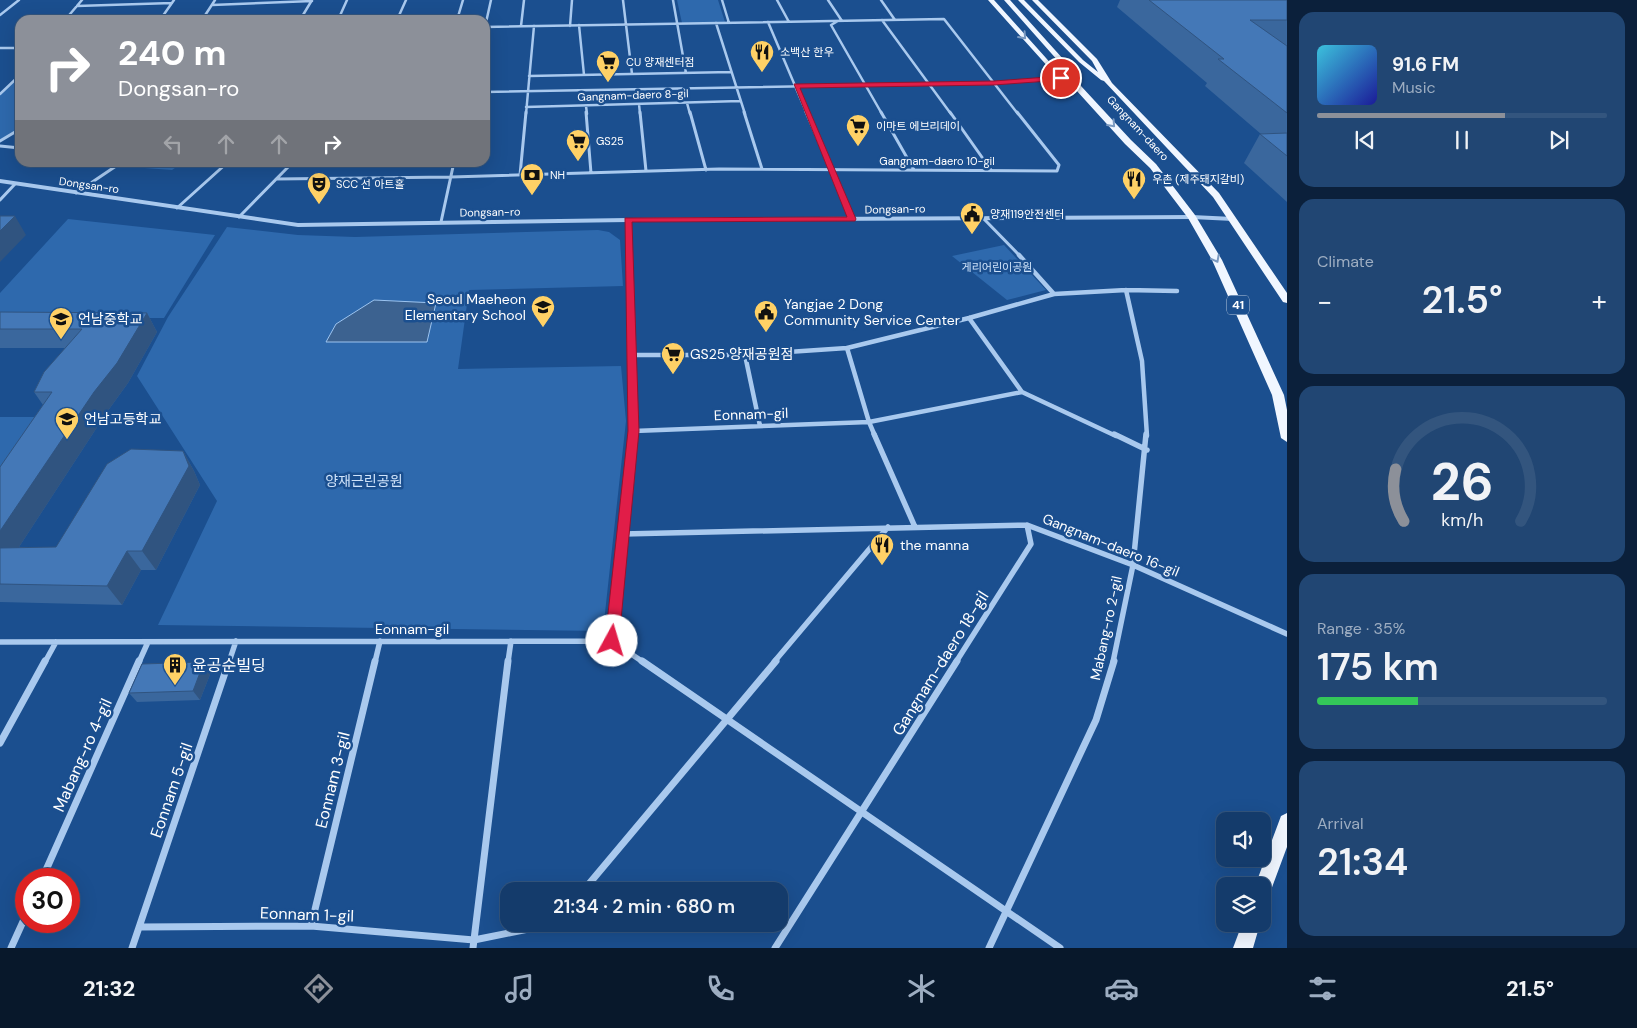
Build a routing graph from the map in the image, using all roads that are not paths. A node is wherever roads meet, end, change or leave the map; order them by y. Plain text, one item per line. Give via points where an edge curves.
1 (19, 0) edge
2 (82, 0) edge
3 (215, 0) edge
4 (312, 0) edge
5 (346, 0) edge
6 (406, 0) edge
7 (463, 0) edge
8 (491, 0) edge
9 (524, 0) edge
10 (572, 0) edge
11 (623, 0) edge
12 (673, 0) edge
13 (722, 0) edge
14 (777, 0) edge
15 (828, 0) edge
16 (881, 0) edge
17 (991, 0) edge
18 (1007, 0) edge
19 (1021, 0) edge
20 (1035, 0) edge
21 (173, 1) edge
22 (212, 5) junction
23 (77, 6) junction
24 (0, 15) edge
25 (69, 15) edge
26 (163, 15) edge
27 (206, 15) edge
28 (303, 15) edge
29 (340, 15) edge
30 (399, 15) edge
31 (458, 15) edge
32 (488, 15) edge
33 (882, 20) junction
34 (895, 20) junction
35 (840, 21) junction
36 (768, 22) junction
37 (789, 22) junction
38 (729, 23) junction
39 (627, 24) junction
40 (678, 24) junction
41 (716, 24) junction
42 (579, 25) junction
43 (521, 26) junction
44 (534, 26) junction
45 (570, 26) junction
46 (490, 27) edge
47 (0, 48) edge
48 (15, 48) edge
49 (731, 72) junction
50 (686, 73) junction
51 (632, 74) junction
52 (584, 75) junction
53 (529, 76) junction
54 (1061, 78) junction
55 (15, 80) edge
56 (994, 83) junction
57 (930, 84) junction
58 (1109, 84) junction
59 (867, 85) junction
60 (796, 86) junction
61 (736, 87) junction
62 (1079, 88) junction
63 (528, 91) junction
64 (490, 92) edge
65 (0, 94) edge
66 (740, 101) junction
67 (687, 103) junction
68 (639, 104) junction
69 (586, 106) junction
70 (526, 107) junction
71 (15, 132) edge
72 (0, 141) edge
73 (0, 146) edge
74 (15, 148) edge
75 (115, 167) edge
76 (223, 167) edge
77 (288, 167) edge
78 (453, 167) edge
79 (762, 169) junction
80 (706, 170) junction
81 (831, 170) junction
82 (914, 170) junction
83 (991, 170) junction
84 (646, 172) junction
85 (591, 173) junction
86 (520, 175) junction
87 (451, 177) junction
88 (276, 179) junction
89 (0, 181) edge
90 (15, 184) junction
91 (76, 193) junction
92 (0, 200) edge
93 (178, 208) junction
94 (239, 217) junction
95 (1192, 217) junction
96 (983, 218) junction
97 (852, 219) junction
98 (1234, 219) junction
99 (628, 220) junction
100 (441, 222) junction
101 (1126, 290) junction
102 (1177, 291) dead end
103 (1054, 294) junction
104 (1287, 300) edge
105 (969, 318) junction
106 (847, 348) junction
107 (745, 354) junction
108 (632, 356) junction
109 (1022, 392) junction
110 (869, 422) junction
111 (760, 426) junction
112 (634, 431) junction
113 (1287, 438) edge
114 (1147, 450) junction
115 (1027, 525) junction
116 (888, 527) junction
117 (915, 527) junction
118 (623, 534) junction
119 (1133, 564) junction
120 (1287, 634) edge
121 (236, 641) junction
122 (380, 641) junction
123 (511, 641) junction
124 (612, 641) junction
125 (0, 642) edge
126 (56, 642) junction
127 (148, 642) junction
128 (726, 719) junction
129 (0, 743) edge
130 (862, 812) junction
131 (1287, 822) edge
132 (47, 868) edge
133 (1267, 877) edge
134 (590, 882) edge
135 (1007, 911) junction
136 (310, 926) junction
137 (140, 927) junction
138 (521, 932) edge
139 (1248, 932) edge
140 (18, 933) edge
141 (473, 944) edge
142 (11, 948) edge
143 (132, 948) edge
144 (775, 948) edge
145 (989, 948) edge
146 (1060, 948) edge
147 (1243, 948) edge

1 - 24 street
2 - 23 street
3 - 22 street
4 - 22 street
4 - 28 street
5 - 29 street
6 - 30 street
7 - 31 street
8 - 32 street
9 - 43 street
10 - 45 street
11 - 39 street
12 - 40 street
13 - 38 street
14 - 37 street
15 - 35 street
16 - 34 street
17 -> 54 main road, Gangnam-daero
18 - 62 main road, 41 via 1062,61
19 - 58 main road via 1080,61
20 - 58 main road, Gangnam-daero via 1095,60
21 - 23 street
21 - 26 street
22 - 27 street
23 - 25 street
33 - 34 street
33 - 35 street
33 - 57 street
34 - 56 street via 944,20
35 - 37 street
35 - 59 street via 831,25
36 - 37 street
36 - 38 street
36 - 60 street
38 - 41 street
39 - 40 street
39 - 42 street
39 - 51 street
40 - 41 street
40 - 50 street
41 - 49 street
42 - 45 street
42 - 52 street
43 - 44 street
43 - 46 street
44 - 45 street
44 - 53 street
47 - 48 street
49 - 50 street, Gangnam-daero 8-gil
49 - 61 street
50 - 51 street, Gangnam-daero 8-gil
51 - 52 street, Gangnam-daero 8-gil
52 - 53 street, Gangnam-daero 8-gil
53 - 63 street
54 - 56 street, Gangnam-daero 8-gil
54 - 62 main road, Gangnam-daero
55 - 65 street
56 - 57 street, Gangnam-daero 8-gil
56 - 83 street, Gangnam-daero 10-gil via 1060,165 1058,171
57 - 59 street, Gangnam-daero 8-gil
57 - 83 street
58 - 98 main road, Gangnam-daero via 1184,159
59 - 60 street, Gangnam-daero 8-gil
59 - 82 street
60 - 61 street, Gangnam-daero 8-gil
60 - 81 street
61 - 63 street, Gangnam-daero 8-gil
61 - 66 street
62 -> 95 main road, Gangnam-daero / 41 via 1153,166
63 - 64 street, Gangnam-daero 8-gil
63 - 70 street
66 - 67 street, Gangnam-daero 8-gil
66 - 79 street
67 - 68 street, Gangnam-daero 8-gil
67 - 80 street
68 - 69 street, Gangnam-daero 8-gil
68 - 84 street
69 - 70 street, Gangnam-daero 8-gil
69 - 85 street
70 - 86 street
71 - 72 street
73 - 74 street
75 - 91 street
76 - 93 street
77 - 88 street
78 - 87 street
79 - 80 street, Gangnam-daero 10-gil
79 - 81 street, Gangnam-daero 10-gil
80 - 84 street, Gangnam-daero 10-gil
81 - 82 street, Gangnam-daero 10-gil
81 - 97 street
82 - 83 street, Gangnam-daero 10-gil
84 - 85 street, Gangnam-daero 10-gil
85 - 86 street, Gangnam-daero 10-gil
86 - 87 street, Gangnam-daero 10-gil
87 - 88 street, Gangnam-daero 10-gil
87 - 100 street
88 - 94 street
89 - 90 street, Dongsan-ro
90 - 91 street, Dongsan-ro
90 - 92 street
91 - 93 street, Dongsan-ro
93 - 94 street, Dongsan-ro
94 - 100 street, Dongsan-ro via 298,225
95 - 96 street, Dongsan-ro
95 - 98 street, Dongsan-ro
95 -> 113 main road, Gangnam-daero / 41 via 1221,268 1278,395
96 - 97 street, Dongsan-ro
96 - 103 street
97 - 99 street, Dongsan-ro
98 - 104 main road, Gangnam-daero
99 - 100 street, Dongsan-ro
99 - 108 street
101 - 102 street
101 - 103 street
101 - 114 street, Mabang-ro 2-gil via 1142,361
103 - 105 street
105 - 106 street
105 - 109 street
106 - 107 street
106 - 110 street
107 - 108 street
107 - 111 street
108 - 112 street
109 - 110 street, Eonnam-gil
109 - 114 street
110 - 111 street, Eonnam-gil
110 - 117 street
111 - 112 street, Eonnam-gil
112 - 118 street
114 - 119 street, Mabang-ro 2-gil
115 - 117 street, Gangnam-daero 16-gil
115 - 119 street, Gangnam-daero 16-gil
115 - 130 street, Gangnam-daero 18-gil via 1031,544
116 - 117 street, Gangnam-daero 16-gil
116 - 118 street, Gangnam-daero 16-gil
116 - 128 street
118 - 124 street
119 - 120 street, Gangnam-daero 16-gil
119 - 135 street, Mabang-ro 2-gil via 1112,669 1096,720
121 - 122 street, Eonnam-gil
121 - 127 street, Eonnam-gil
121 - 137 street, Eonnam 5-gil
122 - 123 street, Eonnam-gil
122 - 136 street, Eonnam 3-gil
123 - 124 street, Eonnam-gil
123 - 141 street
124 - 128 street
125 - 126 street, Eonnam-gil
126 - 127 street, Eonnam-gil
126 - 129 street
127 - 132 street, Mabang-ro 4-gil
128 - 130 street
128 - 134 street
130 - 135 street
130 - 144 street, Gangnam-daero 18-gil
131 - 133 main road
135 - 145 street, Mabang-ro 2-gil
135 - 146 street
136 - 137 street, Eonnam 1-gil
136 - 141 street, Eonnam 1-gil
137 - 143 street, Eonnam 5-gil
138 - 141 street
139 - 147 main road
140 - 142 street

